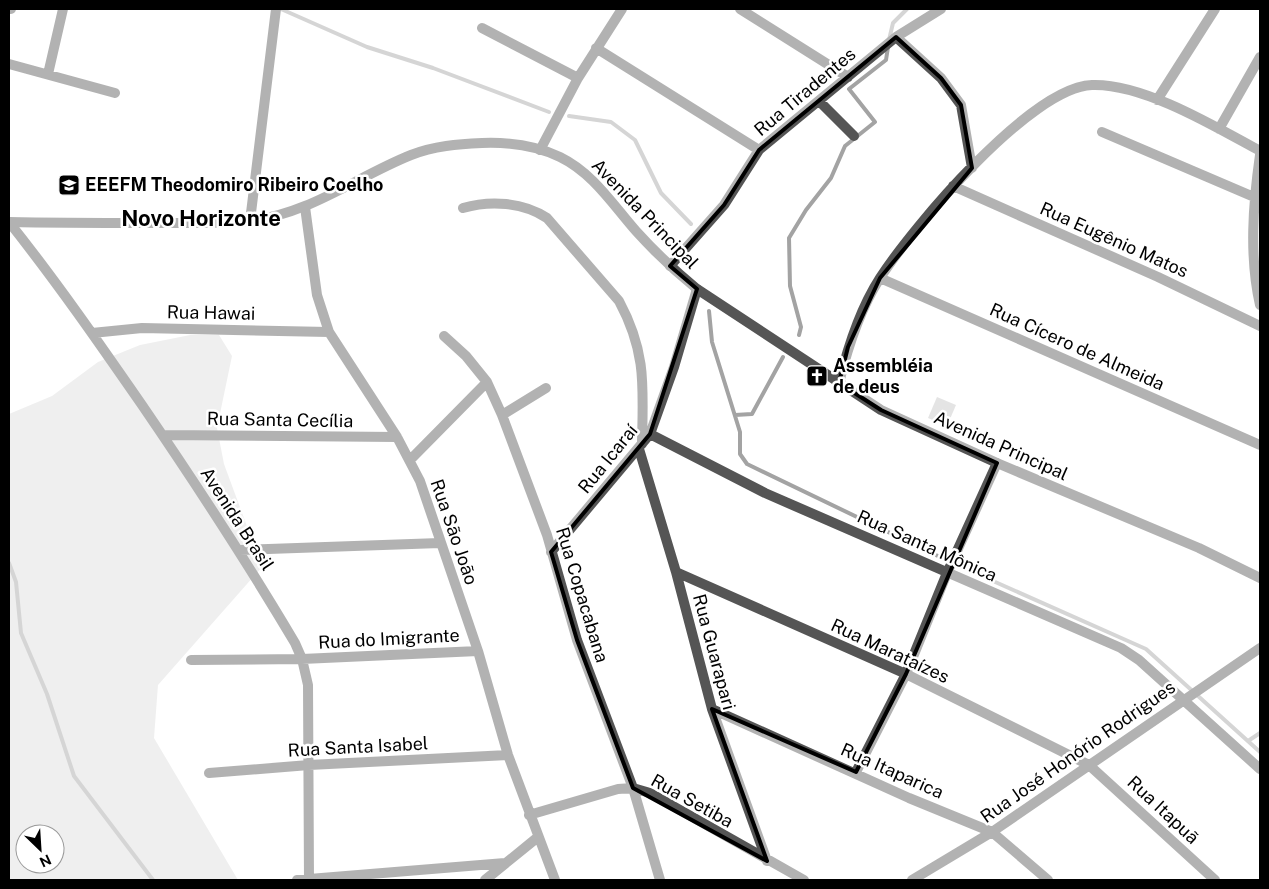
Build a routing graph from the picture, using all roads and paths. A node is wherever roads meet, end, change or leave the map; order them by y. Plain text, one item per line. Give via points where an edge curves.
1 (63, 9) edge
2 (273, 9) edge
3 (622, 9) edge
4 (740, 9) edge
5 (939, 9) edge
6 (1215, 9) edge
7 (482, 28) dead end
8 (896, 38) junction
9 (596, 48) junction
10 (1260, 57) edge
11 (9, 64) edge
12 (48, 74) junction
13 (848, 77) junction
14 (578, 78) junction
15 (115, 93) dead end
16 (1157, 100) junction
17 (820, 102) junction
18 (1219, 129) junction
19 (1102, 132) dead end
20 (854, 136) dead end
21 (540, 150) junction
22 (759, 150) junction
23 (1260, 151) edge
24 (1260, 155) edge
25 (972, 168) junction
26 (953, 186) junction
27 (1254, 197) junction
28 (305, 207) junction
29 (463, 208) dead end
30 (250, 220) junction
31 (9, 222) edge
32 (1257, 226) edge
33 (670, 266) junction
34 (880, 278) junction
35 (697, 289) junction
36 (1260, 305) edge
37 (1260, 326) edge
38 (329, 332) junction
39 (92, 333) junction
40 (444, 336) dead end
41 (487, 382) junction
42 (838, 383) junction
43 (546, 388) dead end
44 (502, 415) junction
45 (650, 434) junction
46 (162, 435) junction
47 (397, 437) junction
48 (1260, 445) edge
49 (640, 447) junction
50 (411, 460) junction
51 (997, 463) junction
52 (440, 543) junction
53 (240, 550) junction
54 (551, 552) junction
55 (676, 572) junction
56 (948, 573) junction
57 (1260, 578) edge
58 (1260, 648) edge
59 (478, 650) junction
60 (302, 659) junction
61 (191, 660) dead end
62 (906, 674) junction
63 (1182, 700) junction
64 (712, 709) junction
65 (508, 755) junction
66 (309, 765) junction
67 (1089, 765) junction
68 (1260, 769) edge
69 (856, 772) junction
70 (209, 773) dead end
71 (633, 788) junction
72 (529, 815) junction
73 (992, 832) junction
74 (538, 837) junction
75 (768, 861) junction
76 (506, 863) junction
77 (296, 880) edge
78 (309, 880) edge
79 (485, 880) edge
80 (555, 880) edge
81 (660, 880) edge
82 (804, 880) edge
83 (912, 880) edge
84 (1048, 880) edge
85 (1214, 880) edge

1 - 12 street
2 - 30 street
3 - 9 street
4 - 13 street
5 - 8 street, Rua Tiradentes
6 - 16 street
7 - 14 street
8 - 13 street, Rua Tiradentes
8 - 25 street via 940,78 961,105
9 - 14 street
9 - 22 street
10 - 18 street
11 - 12 street
12 - 15 street
13 - 17 street, Rua Tiradentes
14 - 21 street
16 - 18 street
16 - 25 street via 1104,86 1077,88 1036,110
17 - 20 street
17 - 22 street, Rua Tiradentes
18 - 23 street
19 - 27 street
21 - 28 street, Avenida Principal via 495,142 431,149 389,165
21 - 33 street, Avenida Principal via 569,161 587,175
22 - 33 street, Rua Tiradentes via 724,205
24 - 27 street
25 - 26 street
26 - 34 street
26 - 37 street, Rua Eugênio Matos
27 - 32 street
28 - 30 street, Avenida Principal
28 - 38 street, Rua São João via 317,294
29 - 49 street, Rua Guarapari via 490,204 525,207 537,212 547,218 619,301 641,356
30 - 31 street, Avenida Principal via 198,223
31 - 39 street, Avenida Brasil
32 - 36 street via 1256,288
33 - 35 street, Avenida Principal
34 - 42 street via 848,347
34 - 48 street, Rua Cícero de Almeida
35 - 42 street, Avenida Principal
35 - 45 street, Rua Icaraí
38 - 39 street, Rua Hawai via 142,328
38 - 47 street, Rua São João
39 - 46 street, Avenida Brasil
40 - 41 street, Rua Copacabana
41 - 44 street, Rua Copacabana
41 - 50 street
42 - 51 street, Avenida Principal via 881,410
43 - 44 street
44 - 54 street, Rua Copacabana
45 - 49 street, Rua Icaraí
45 - 56 street, Rua Santa Mônica via 765,493
46 - 47 street, Rua Santa Cecília
46 - 53 street, Avenida Brasil
47 - 50 street, Rua São João
49 - 54 street, Rua Icaraí
49 - 55 street, Rua Guarapari
50 - 52 street, Rua São João
51 - 56 street
51 - 57 street, Avenida Principal via 1199,548
52 - 53 street
52 - 59 street, Rua São João
53 - 60 street, Avenida Brasil
54 - 71 street, Rua Copacabana via 576,640
55 - 62 street, Rua Marataízes
55 - 64 street, Rua Guarapari
56 - 62 street
56 - 63 street, Rua Santa Mônica via 1122,648
58 - 63 street, Rua José Honório Rodrigues
59 - 60 street, Rua do Imigrante
59 - 65 street, Rua São João
60 - 61 street, Rua do Imigrante
60 - 66 street, Avenida Brasil via 308,685
62 - 67 street, Rua Marataízes
62 - 69 street
63 - 67 street, Rua José Honório Rodrigues
63 - 68 street, Rua Santa Mônica
64 - 69 street, Rua Itaparica
64 - 75 street, Rua Guarapari
65 - 66 street, Rua Santa Isabel
65 - 72 street, Rua São João
66 - 70 street, Rua Santa Isabel
66 - 78 street, Avenida Brasil
67 - 73 street, Rua José Honório Rodrigues
67 - 85 street, Rua Itapuã
69 - 73 street, Rua Itaparica
71 - 72 street, Rua Setiba via 618,789
71 - 75 street, Rua Setiba via 650,793
71 - 81 street, Rua Copacabana
72 - 74 street, Rua São João
73 - 83 street, Rua José Honório Rodrigues
73 - 84 street, Rua Itaparica
74 - 76 street
74 - 80 street, Rua São João
75 - 82 street, Rua Setiba
76 - 78 street
76 - 79 street
77 - 78 street

